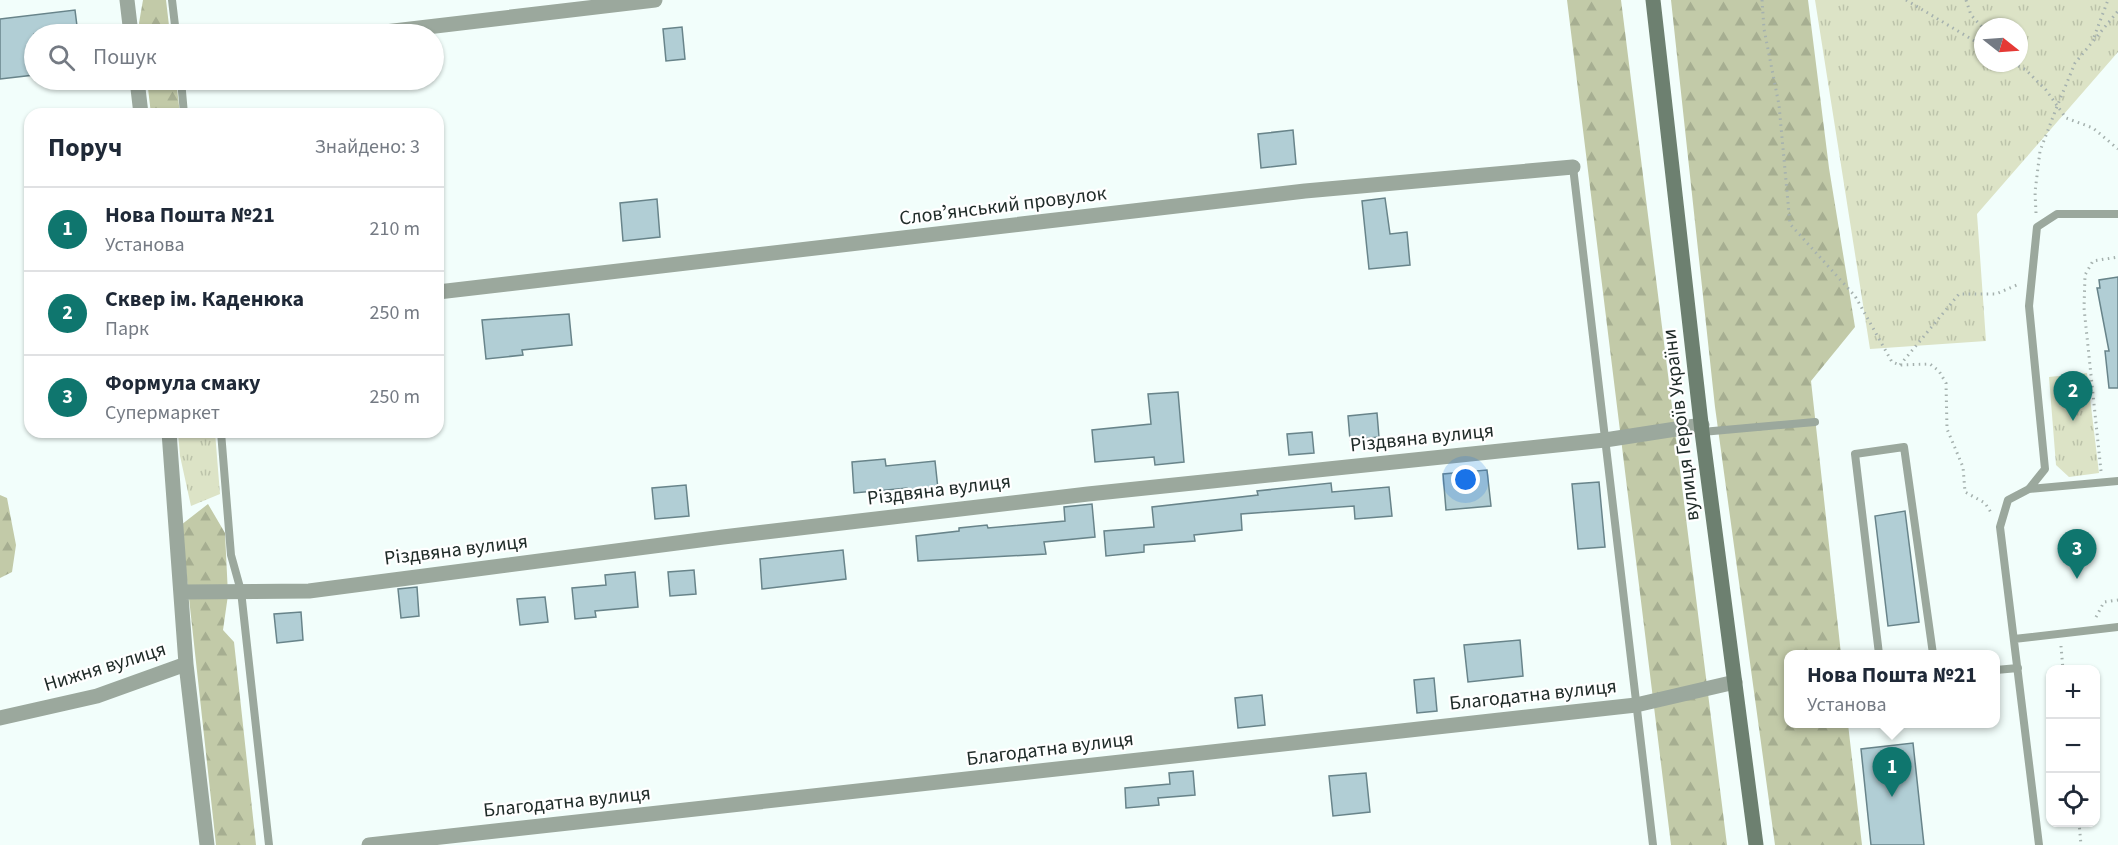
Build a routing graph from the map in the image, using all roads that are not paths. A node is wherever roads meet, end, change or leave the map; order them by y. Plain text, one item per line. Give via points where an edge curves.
1 (127, 0) edge
2 (172, 0) edge
3 (655, 0) edge
4 (1653, 0) edge
5 (130, 24) edge
6 (175, 24) edge
7 (444, 25) edge
8 (138, 90) edge
9 (182, 90) edge
10 (140, 108) edge
11 (183, 108) edge
12 (1572, 167) joint
13 (2118, 214) edge
14 (444, 291) edge
15 (1815, 422) dead end
16 (1702, 429) junction
17 (169, 438) edge
18 (221, 438) edge
19 (1605, 440) junction
20 (2118, 481) edge
21 (2029, 489) junction
22 (241, 591) junction
23 (181, 592) junction
24 (2118, 627) edge
25 (2014, 639) junction
26 (1879, 650) edge
27 (1932, 650) edge
28 (186, 664) junction
29 (2018, 668) junction
30 (2000, 670) edge
31 (1735, 682) junction
32 (1636, 705) junction
33 (0, 718) edge
34 (207, 845) edge
35 (269, 845) edge
36 (369, 845) edge
37 (1653, 845) edge
38 (1756, 845) edge
39 (2039, 845) edge

1 - 5 street
2 - 6 lane
3 - 7 street
4 - 16 main road, вулиця Героїв України
8 - 10 street
9 - 11 lane
12 - 14 street, Словʼянський провулок via 1305,191
12 - 19 lane
13 - 21 lane via 2057,214 2037,227 2029,306 2045,469
15 - 16 lane
16 - 19 street, Різдвяна вулиця
16 - 31 main road, вулиця Героїв України
17 - 23 street
18 - 22 lane via 231,555
19 - 22 street, Різдвяна вулиця via 1088,494 309,591
19 - 32 lane
20 - 21 lane
21 - 25 lane via 2008,500 2000,527
22 - 23 street, Різдвяна вулиця
22 - 35 lane
23 - 28 street
24 - 25 lane
25 - 29 lane
26 - 27 lane via 1855,454 1904,447
28 - 33 street, Нижня вулиця via 97,696
28 - 34 street
29 - 30 lane
29 - 39 lane
31 - 32 street, Благодатна вулиця
31 - 38 main road, вулиця Героїв України
32 - 36 street, Благодатна вулиця
32 - 37 lane

